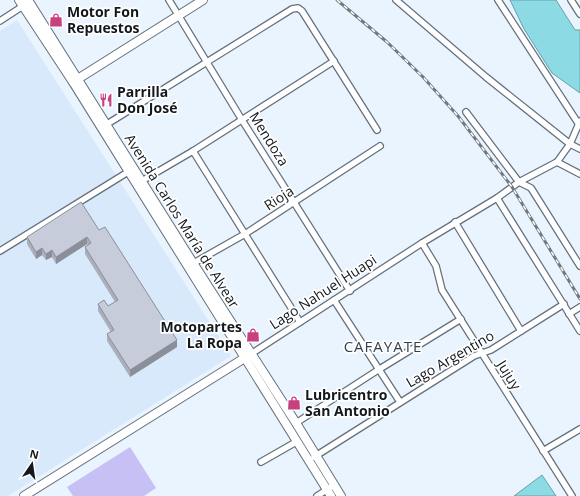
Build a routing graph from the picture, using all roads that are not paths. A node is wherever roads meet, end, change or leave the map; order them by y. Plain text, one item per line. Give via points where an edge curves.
1 (169, 0) edge
2 (203, 0) edge
3 (396, 0) edge
4 (498, 0) edge
5 (571, 0) edge
6 (24, 2) edge
7 (580, 14) edge
8 (179, 15) junction
9 (0, 21) edge
10 (334, 61) junction
11 (207, 62) junction
12 (75, 81) junction
13 (466, 112) dead end
14 (242, 120) junction
15 (579, 122) edge
16 (103, 127) junction
17 (377, 130) dead end
18 (570, 144) junction
19 (380, 146) dead end
20 (580, 149) edge
21 (193, 151) junction
22 (557, 162) junction
23 (128, 172) junction
24 (580, 174) edge
25 (519, 182) junction
26 (139, 183) junction
27 (497, 198) junction
28 (294, 203) junction
29 (455, 222) junction
30 (245, 234) junction
31 (422, 243) junction
32 (0, 251) edge
33 (191, 265) junction
34 (580, 266) edge
35 (350, 291) junction
36 (334, 300) junction
37 (564, 304) junction
38 (580, 307) edge
39 (570, 314) junction
40 (461, 319) junction
41 (300, 322) junction
42 (521, 331) junction
43 (580, 331) edge
44 (481, 353) junction
45 (248, 356) junction
46 (378, 370) junction
47 (400, 402) junction
48 (296, 423) junction
49 (580, 429) edge
50 (296, 442) junction
51 (543, 451) junction
52 (312, 458) junction
53 (261, 462) dead end
54 (334, 485) junction
55 (329, 493) edge
56 (24, 496) edge
57 (317, 496) edge
58 (341, 496) edge
59 (572, 496) edge

1 - 8 street, Mendoza
2 - 8 main road
3 - 18 street
4 - 15 street
5 - 7 street
6 - 9 street
6 - 12 main road, Avenida Carlos María de Alvear
8 - 11 street, Mendoza
8 - 12 main road
10 - 11 street via 298,8 292,9
10 - 14 street
10 - 17 street
11 - 14 street, Mendoza
11 - 16 street
12 - 16 main road, Avenida Carlos María de Alvear
13 - 25 street
14 - 21 street
14 - 28 street, Mendoza
15 - 18 street, Lago Nahuel Huapi
16 - 23 main road, Avenida Carlos María de Alvear
16 - 26 main road, Avenida Carlos María de Alvear
18 - 20 street
18 - 22 street, Lago Nahuel Huapi
19 - 28 street, Rioja
21 - 26 street
21 - 30 street
22 - 24 street
22 - 25 street, Lago Nahuel Huapi
23 - 26 main road, Avenida Carlos María de Alvear
23 - 32 street
25 - 27 street, Lago Nahuel Huapi
25 - 34 street via 530,188
26 - 33 main road, Avenida Carlos María de Alvear
27 - 29 street, Lago Nahuel Huapi
27 - 37 street
28 - 30 street, Rioja
28 - 35 street, Mendoza
29 - 31 street, Lago Nahuel Huapi
29 - 42 street
30 - 33 street, Rioja
30 - 41 street
31 - 35 street, Lago Nahuel Huapi
31 - 40 street, Jujuy via 436,266 442,290
33 - 45 main road, Avenida Carlos María de Alvear
35 - 36 street, Lago Nahuel Huapi
36 - 41 street, Lago Nahuel Huapi
36 - 46 street
37 - 39 street
37 - 42 street, Lago Argentino
38 - 39 street
39 - 43 street
40 - 44 street, Jujuy
40 - 46 street
41 - 45 street, Lago Nahuel Huapi
42 - 44 street, Lago Argentino via 491,350
44 - 47 street, Lago Argentino
44 - 51 street, Jujuy
45 - 48 main road, Avenida Carlos María de Alvear
45 - 50 main road, Avenida Carlos María de Alvear
45 - 56 main road, Lago Nahuel Huapi
46 - 47 street
46 - 48 street
47 - 52 street, Lago Argentino
48 - 52 main road, Avenida Carlos María de Alvear
49 - 51 street
50 - 52 main road, Avenida Carlos María de Alvear
50 - 53 street
51 - 59 street, Jujuy
52 - 54 main road, Avenida Carlos María de Alvear
52 - 55 main road, Avenida Carlos María de Alvear
54 - 55 street
54 - 58 main road, Avenida Carlos María de Alvear
55 - 57 street

